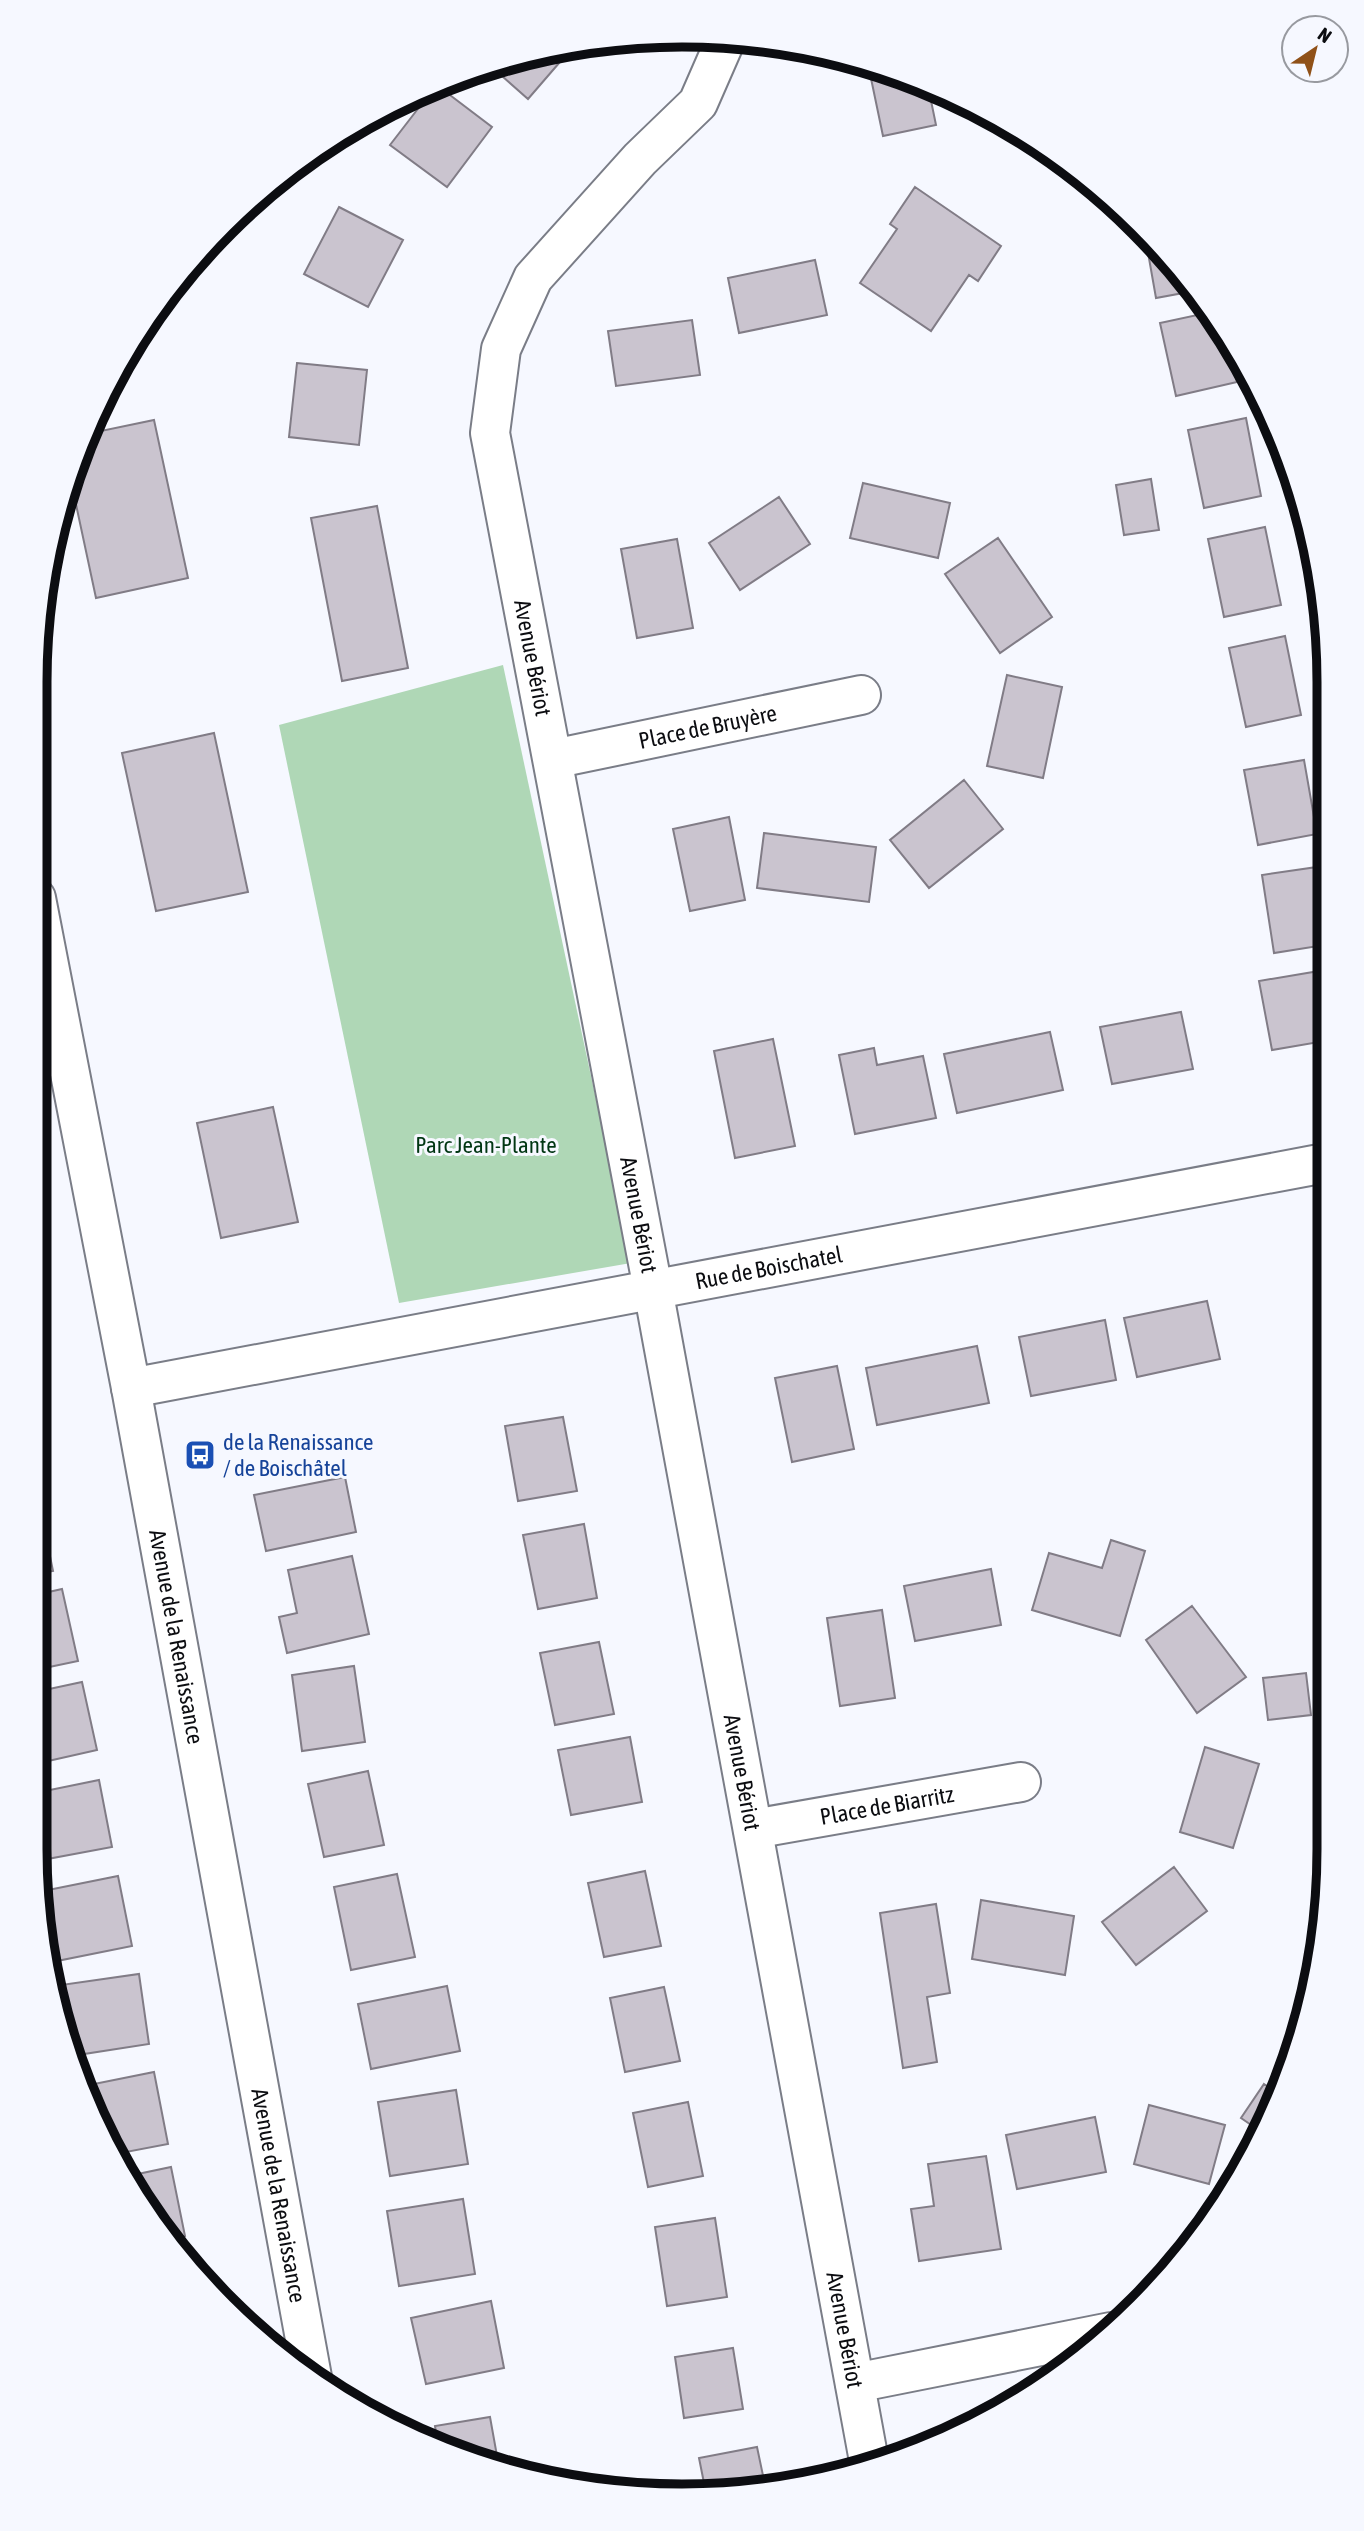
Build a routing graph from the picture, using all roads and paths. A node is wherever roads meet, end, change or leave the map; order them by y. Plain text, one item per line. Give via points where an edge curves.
1 (722, 49) edge
2 (861, 695) dead end
3 (553, 759) junction
4 (47, 955) edge
5 (1317, 1164) edge
6 (653, 1289) junction
7 (131, 1388) junction
8 (1021, 1782) dead end
9 (753, 1829) junction
10 (1088, 2337) edge
11 (309, 2363) edge
12 (855, 2383) junction
13 (869, 2455) edge

1 - 3 street, Avenue Bériot via 698,103 640,159 533,278 501,349 490,433
2 - 3 street, Place de Bruyère
3 - 6 street, Avenue Bériot
4 - 7 street, Avenue de la Renaissance
5 - 6 street, Rue de Boischatel
6 - 7 street, Rue de Boischatel
6 - 9 street, Avenue Bériot
7 - 11 street, Avenue de la Renaissance
8 - 9 street, Place de Biarritz
9 - 12 street, Avenue Bériot
10 - 12 street
12 - 13 street, Avenue Bériot

